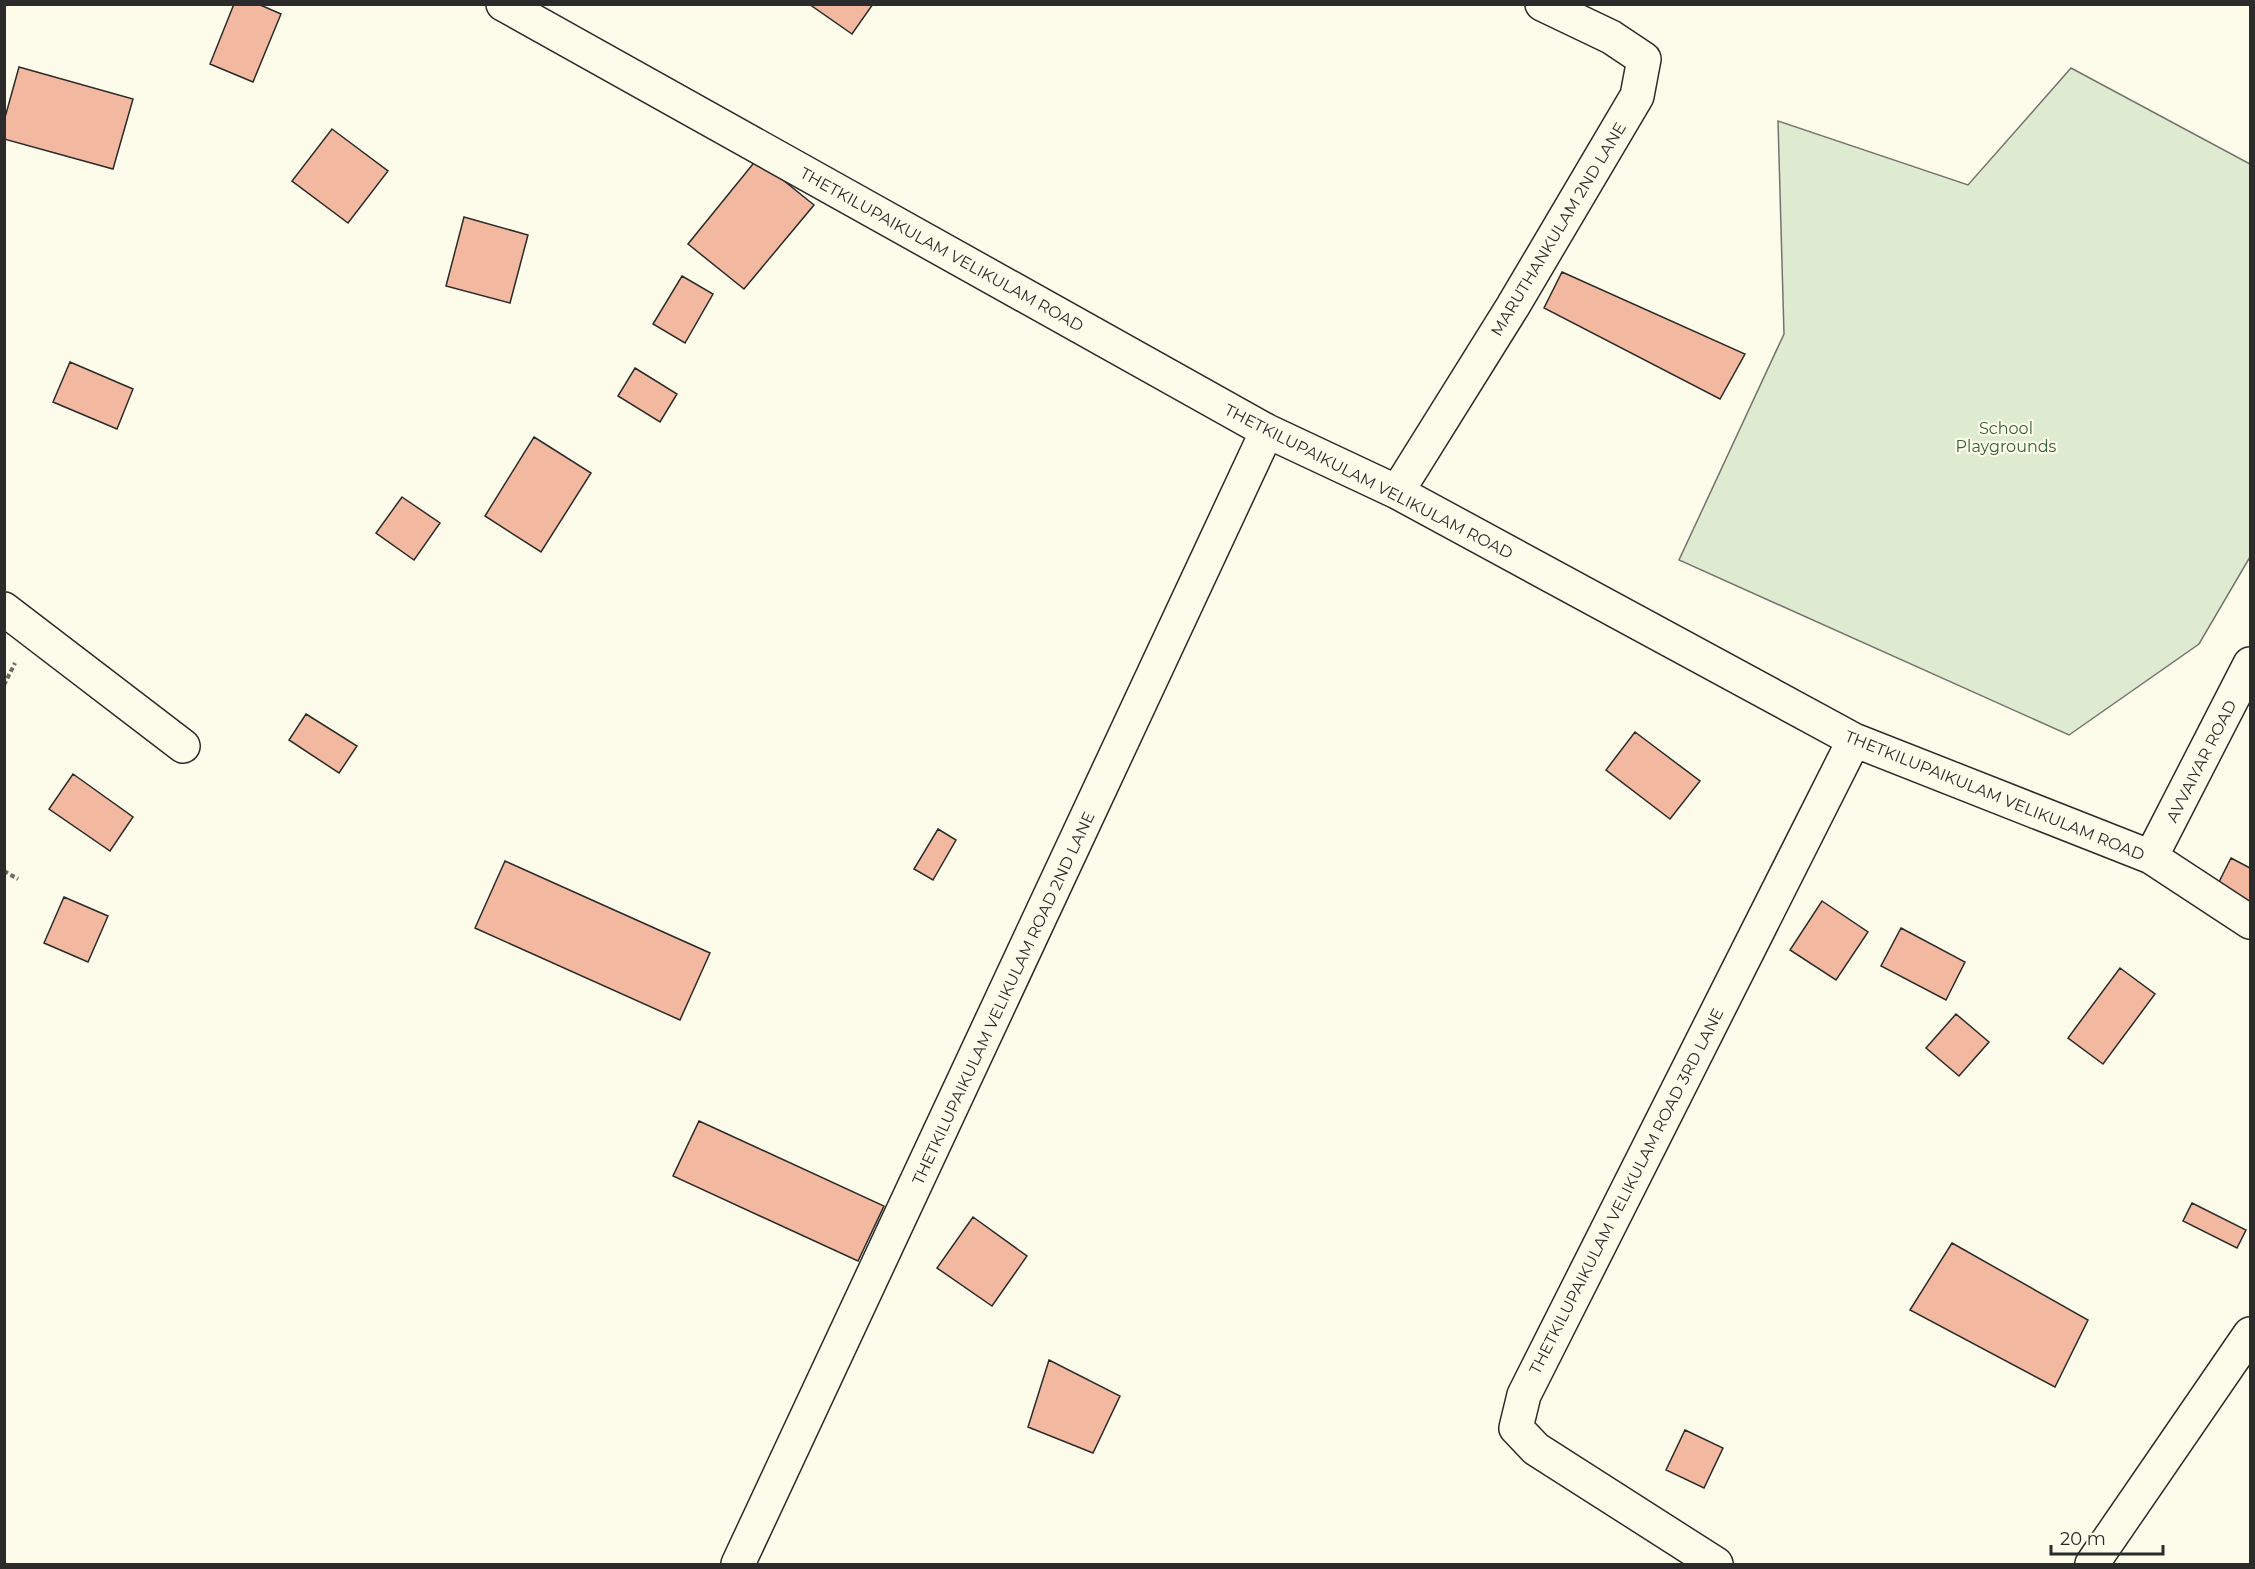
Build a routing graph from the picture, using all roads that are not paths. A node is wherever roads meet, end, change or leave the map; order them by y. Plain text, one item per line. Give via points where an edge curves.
1 (503, 4) edge
2 (1542, 4) edge
3 (1267, 431) junction
4 (1397, 492) junction
5 (4, 609) edge
6 (2250, 664) edge
7 (1854, 740) junction
8 (183, 746) dead end
9 (2151, 857) junction
10 (2250, 922) edge
11 (2250, 1334) edge
12 (738, 1564) edge
13 (1716, 1564) edge
14 (2092, 1564) edge

1 - 3 street, THETKILUPAIKULAM VELIKULAM ROAD
2 - 4 street, MARUTHANKULAM 2ND LANE via 1611,37 1644,59 1637,96
3 - 4 street, THETKILUPAIKULAM VELIKULAM ROAD
3 - 12 street, THETKILUPAIKULAM VELIKULAM ROAD 2ND LANE
4 - 7 street, THETKILUPAIKULAM VELIKULAM ROAD
5 - 8 street
6 - 9 street, AVVAIYAR ROAD
7 - 9 street, THETKILUPAIKULAM VELIKULAM ROAD
7 - 13 street, THETKILUPAIKULAM VELIKULAM ROAD 3RD LANE via 1524,1395 1516,1428 1536,1449
9 - 10 street, THETKILUPAIKULAM VELIKULAM ROAD
11 - 14 street

